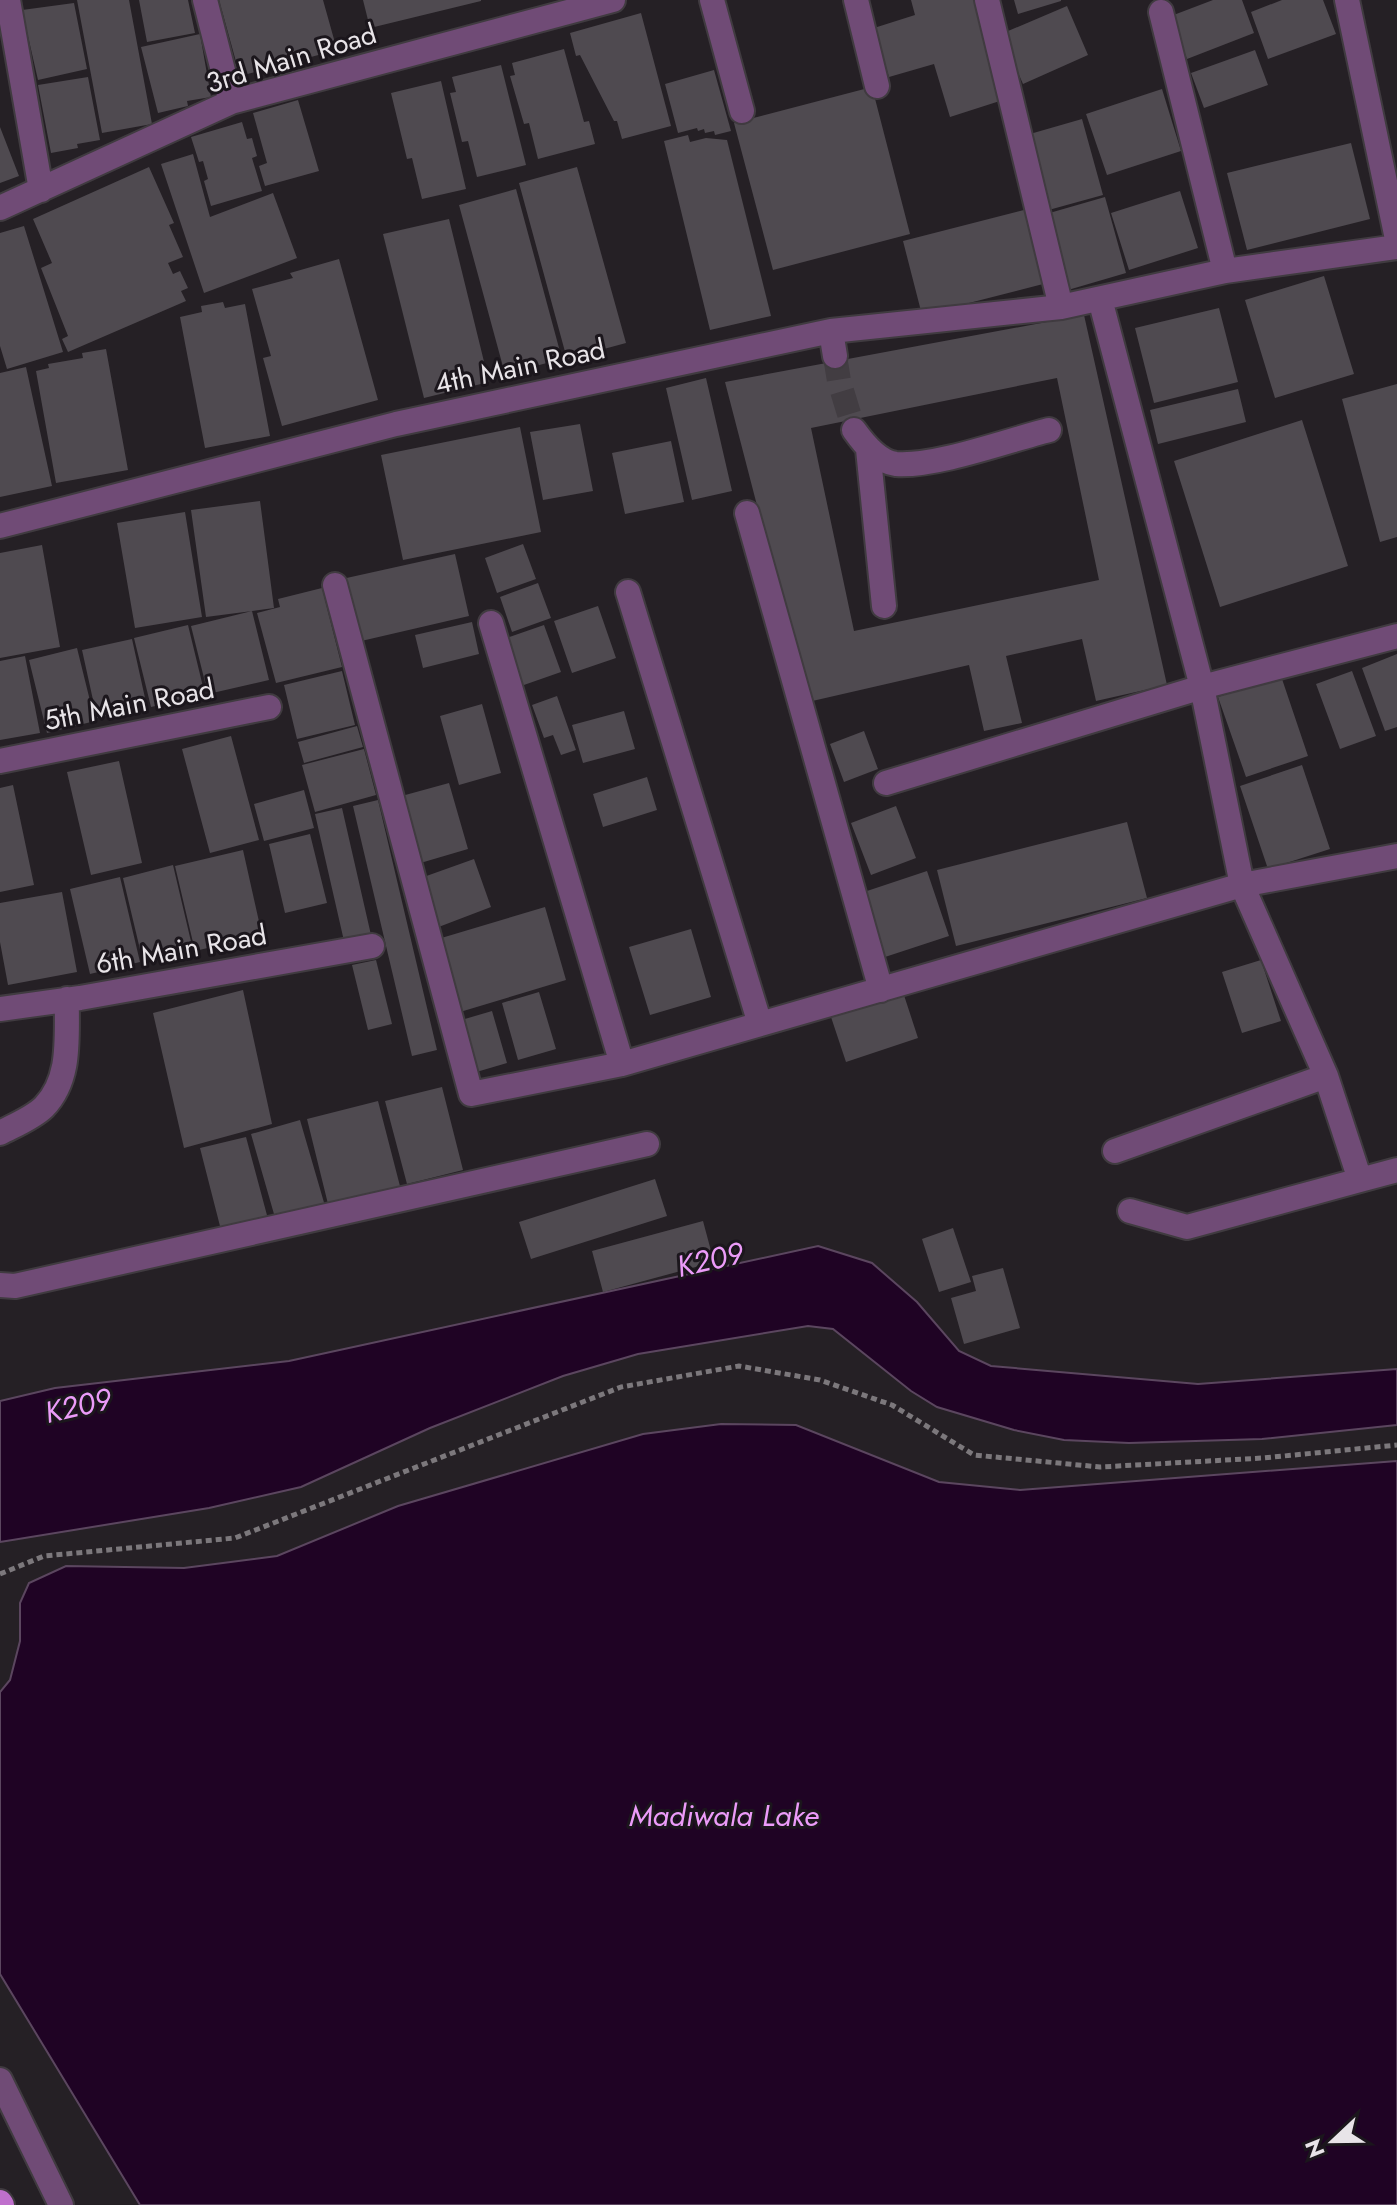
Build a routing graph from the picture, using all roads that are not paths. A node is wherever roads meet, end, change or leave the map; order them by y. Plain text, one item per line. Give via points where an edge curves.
1 (8, 0) edge
2 (205, 0) edge
3 (613, 0) edge
4 (712, 0) edge
5 (856, 0) edge
6 (987, 0) edge
7 (1347, 0) edge
8 (531, 10) edge
9 (1161, 12) dead end
10 (877, 86) dead end
11 (231, 102) junction
12 (742, 111) dead end
13 (41, 190) junction
14 (0, 208) edge
15 (1397, 239) edge
16 (1397, 247) edge
17 (1225, 271) junction
18 (1100, 299) junction
19 (1061, 307) junction
20 (831, 331) junction
21 (835, 356) tunnel mouth
22 (1049, 430) dead end
23 (747, 513) dead end
24 (0, 526) edge
25 (335, 585) dead end
26 (628, 592) dead end
27 (884, 606) dead end
28 (491, 623) dead end
29 (1397, 636) edge
30 (1202, 687) junction
31 (269, 707) dead end
32 (0, 761) edge
33 (886, 783) dead end
34 (1397, 856) edge
35 (1242, 885) junction
36 (372, 946) dead end
37 (881, 990) junction
38 (67, 999) junction
39 (0, 1009) edge
40 (760, 1024) junction
41 (622, 1064) junction
42 (1326, 1076) junction
43 (0, 1133) edge
44 (647, 1144) dead end
45 (1115, 1151) dead end
46 (1397, 1170) edge
47 (1360, 1180) junction
48 (1130, 1211) dead end
49 (0, 1285) edge
50 (0, 2080) edge
51 (61, 2205) edge

1 - 13 street
2 - 11 street
3 - 8 street, 3rd Main Road
4 - 12 street
5 - 10 street
6 - 19 street
7 - 15 street
8 - 11 street, 3rd Main Road
9 - 17 street
11 - 13 street, 3rd Main Road
13 - 14 street, 3rd Main Road
16 - 17 street, 4th Main Road
17 - 18 street, 4th Main Road
18 - 19 street, 4th Main Road
18 - 30 street
19 - 20 street, 4th Main Road
20 - 21 street
20 - 24 street, 4th Main Road via 396,424
22 - 27 street via 936,460 894,464 861,440
23 - 37 street
25 - 41 street via 471,1094
26 - 40 street
28 - 41 street
29 - 30 street
30 - 33 street
30 - 35 street
31 - 32 street, 5th Main Road
34 - 35 street
35 - 37 street
35 - 42 street
36 - 38 street, 6th Main Road
37 - 40 street
38 - 39 street, 6th Main Road
38 - 43 street via 66,1063 59,1084 43,1108
40 - 41 street
42 - 45 street
42 - 47 street
44 - 49 street via 15,1286
46 - 47 street
47 - 48 street via 1187,1227
50 - 51 street

